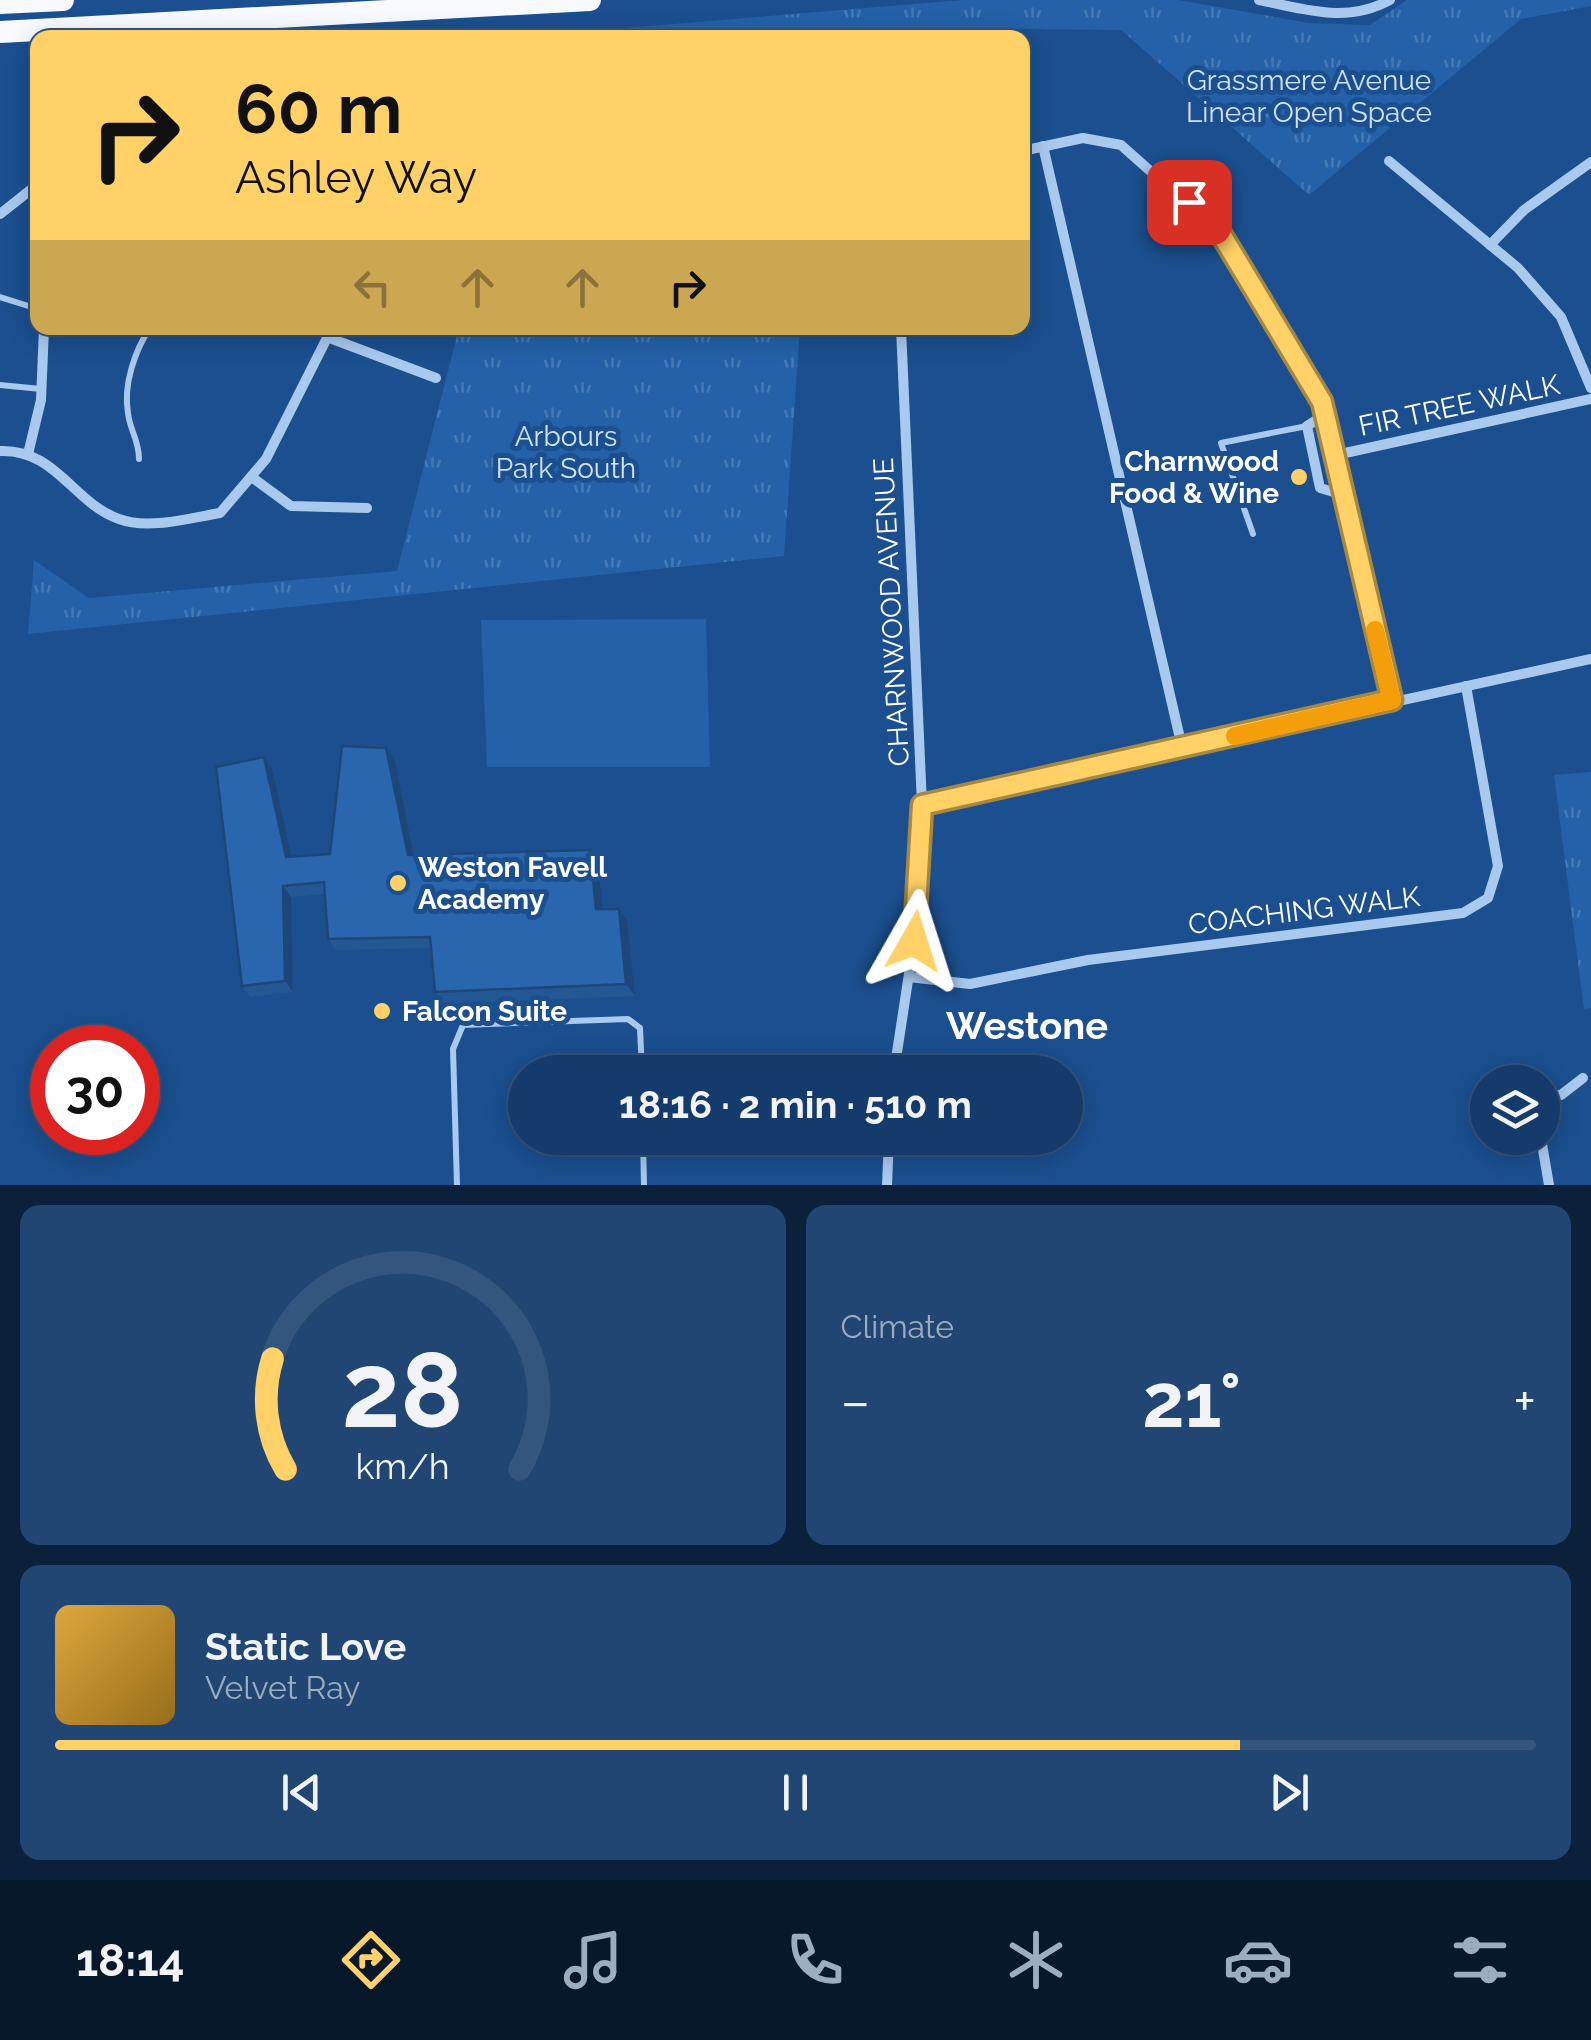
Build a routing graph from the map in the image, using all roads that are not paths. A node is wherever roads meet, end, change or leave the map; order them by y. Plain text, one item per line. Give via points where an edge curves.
1 (64, 0) edge
2 (590, 0) edge
3 (1259, 0) edge
4 (1390, 0) edge
5 (0, 3) edge
6 (286, 8) edge
7 (0, 32) edge
8 (1043, 146) junction
9 (1030, 149) edge
10 (1388, 161) dead end
11 (1591, 162) edge
12 (30, 190) edge
13 (0, 214) edge
14 (1490, 245) junction
15 (0, 297) edge
16 (30, 306) edge
17 (44, 335) edge
18 (146, 335) edge
19 (327, 335) edge
20 (336, 335) edge
21 (902, 335) edge
22 (436, 378) dead end
23 (0, 385) edge
24 (1591, 388) edge
25 (42, 389) junction
26 (1591, 399) edge
27 (1326, 414) junction
28 (1307, 426) junction
29 (0, 451) edge
30 (28, 454) junction
31 (1336, 455) junction
32 (138, 459) dead end
33 (254, 478) junction
34 (1344, 495) junction
35 (367, 508) dead end
36 (1253, 534) dead end
37 (1591, 659) edge
38 (1466, 686) junction
39 (1392, 700) junction
40 (1182, 747) junction
41 (922, 805) junction
42 (909, 977) junction
43 (641, 1055) edge
44 (897, 1055) edge
45 (1583, 1078) dead end
46 (1560, 1090) edge
47 (643, 1155) edge
48 (888, 1155) edge
49 (1545, 1155) edge
50 (456, 1185) edge
51 (644, 1185) edge
52 (887, 1185) edge
53 (1549, 1185) edge

1 - 5 highway
2 - 6 highway
3 - 4 street via 1343,15
6 - 7 highway
8 - 9 street
8 - 27 street via 1094,138 1121,145 1208,219
8 - 40 street
10 - 14 street
11 - 14 street via 1524,210
12 - 13 street
14 - 24 street via 1561,317
15 - 16 lane
17 - 25 street
18 - 32 lane via 138,346 127,413 139,438
19 - 33 street
20 - 22 street
21 - 41 street, CHARNWOOD AVENUE
23 - 25 lane
25 - 30 street
26 - 31 street, FIR TREE WALK
27 - 28 street
27 - 31 street
28 - 34 street via 1320,488
28 - 36 lane via 1221,443
29 - 30 street
30 - 33 street via 52,464 96,508 122,521 220,513
31 - 34 street
33 - 35 street via 291,506
34 - 39 street
37 - 38 street
38 - 39 street
38 - 42 street, COACHING WALK via 1498,866 1488,898 1464,913 1088,960 970,984
39 - 40 street
40 - 41 street
41 - 42 street, CHARNWOOD AVENUE
42 - 44 street, CHARNWOOD AVENUE
43 - 50 lane via 640,1028 628,1019 463,1025 452,1049
45 - 46 street
47 - 51 lane
48 - 52 street
49 - 53 street

